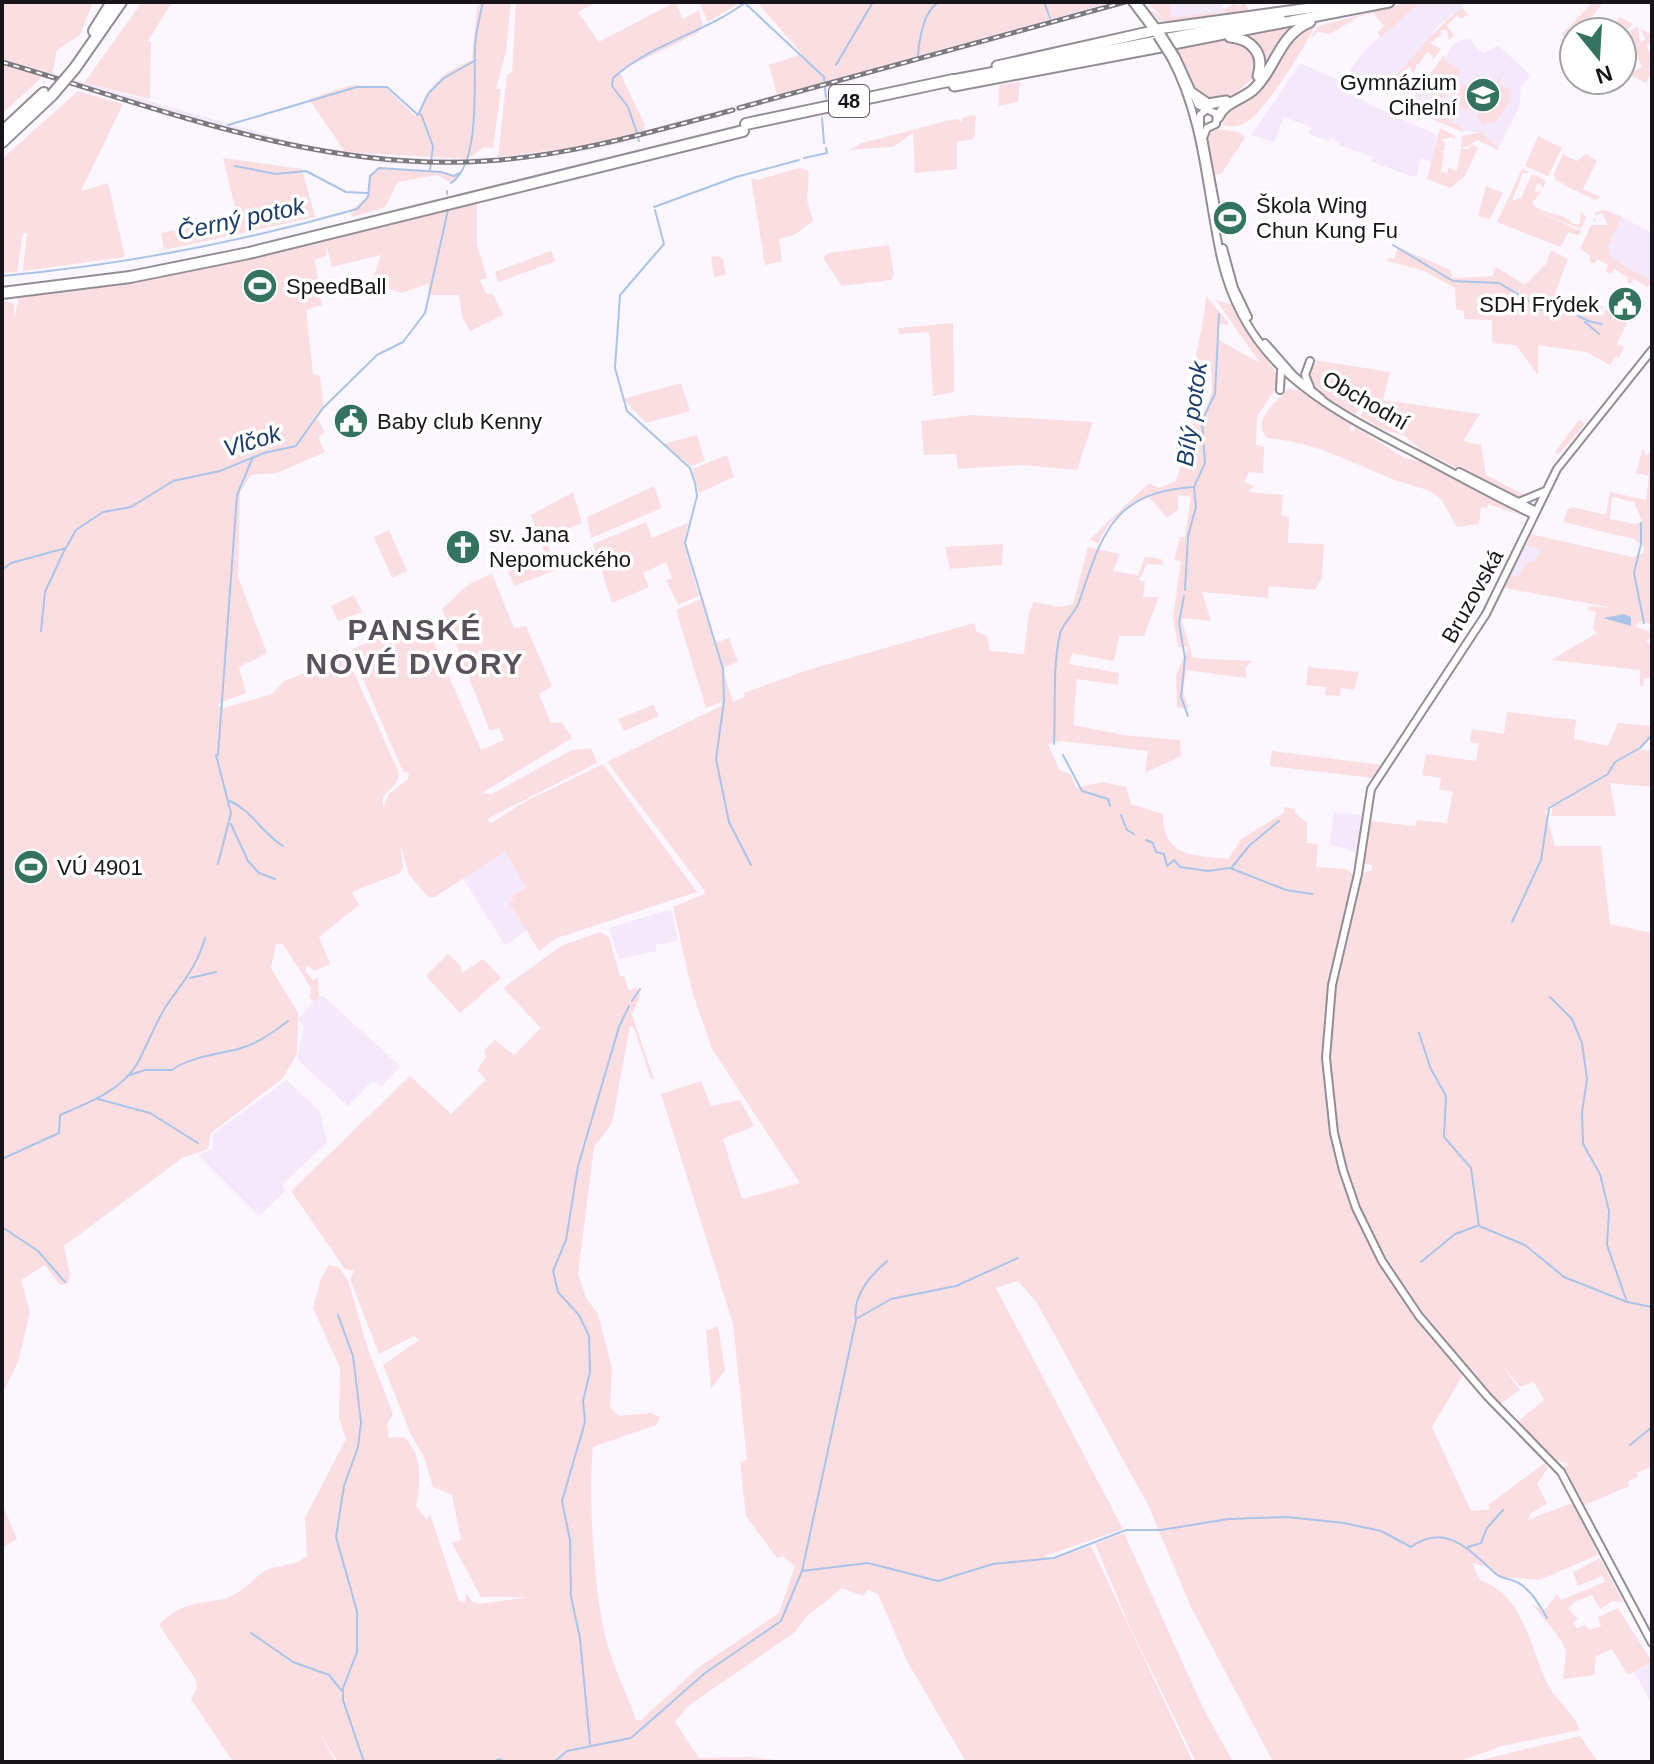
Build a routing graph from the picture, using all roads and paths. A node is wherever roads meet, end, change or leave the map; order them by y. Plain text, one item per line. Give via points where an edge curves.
1 (112, 2) edge
2 (121, 2) edge
3 (1134, 2) edge
4 (1356, 2) edge
5 (1389, 2) edge
6 (1338, 13) junction
7 (1161, 38) junction
8 (1195, 40) junction
9 (71, 67) junction
10 (953, 83) junction
11 (48, 94) junction
12 (1191, 98) junction
13 (1230, 100) junction
14 (1212, 112) junction
15 (1200, 119) junction
16 (1207, 128) junction
17 (2, 132) edge
18 (2, 142) edge
19 (1200, 145) junction
20 (12, 289) edge
21 (1652, 350) edge
22 (1310, 361) dead end
23 (1282, 368) junction
24 (1299, 368) dead end
25 (1300, 386) junction
26 (1311, 390) junction
27 (1545, 491) junction
28 (1520, 506) junction
29 (1535, 513) junction
30 (1529, 526) junction
31 (1652, 1643) edge

1 - 9 highway
2 - 9 highway
3 - 7 main road
4 - 7 highway, 48
5 - 6 highway, 48
6 - 8 highway, 48
6 - 14 highway, 48 via 1291,33 1257,86
7 - 8 highway, 48
7 - 10 highway, 48 via 1051,68
7 - 10 highway, 48 via 1014,61
7 - 12 main road, bridge
8 - 13 highway, 48 via 1238,38 1256,50 1258,76
9 - 11 highway, bridge
10 - 20 highway, 48 via 744,127 249,253 130,277
11 - 17 highway
11 - 18 highway
12 - 13 highway via 1208,104
12 - 14 main road
12 - 15 main road
12 - 19 main road
13 - 14 highway, 48
14 - 15 main road
14 - 16 main road via 1216,124
15 - 16 main road
15 - 19 main road
16 - 23 main road, Obchodní via 1203,138 1231,279 1251,322
19 - 23 main road, Obchodní via 1230,290 1247,324
21 - 27 main road, Bruzovská via 1579,438
22 - 26 main road via 1305,375
23 - 24 main road
23 - 25 main road, Obchodní
23 - 25 main road via 1283,389
23 - 26 main road, Obchodní
25 - 28 main road, Obchodní via 1357,423
26 - 28 main road, Obchodní
27 - 28 main road
27 - 29 main road, Bruzovská
28 - 29 main road, Obchodní
28 - 30 main road
29 - 30 main road, Bruzovská
30 - 31 main road, Bruzovská via 1486,614 1371,789 1332,985 1326,1058 1334,1133 1356,1208 1382,1261 1419,1316 1568,1482

